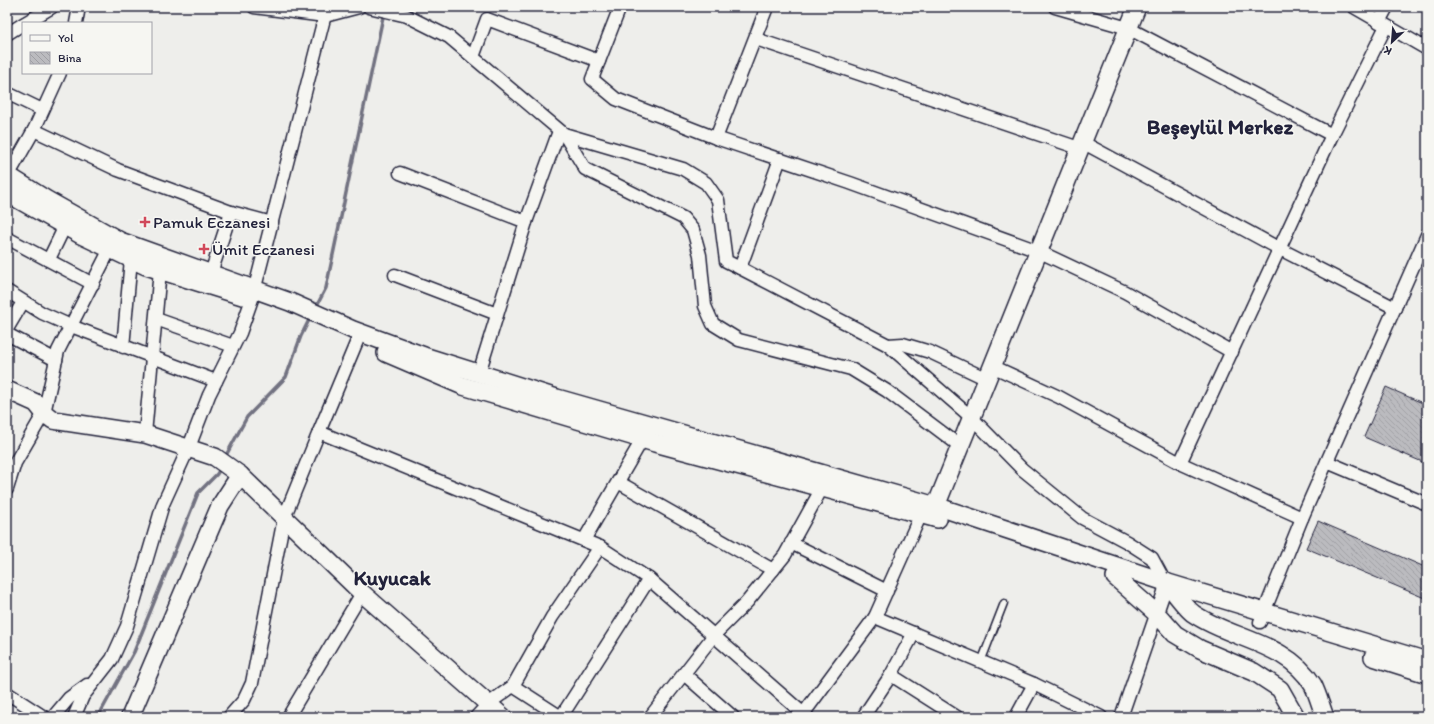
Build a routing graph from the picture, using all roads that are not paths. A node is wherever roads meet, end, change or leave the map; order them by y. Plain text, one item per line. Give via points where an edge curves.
1 (52, 7) edge
2 (80, 7) edge
3 (254, 7) edge
4 (359, 7) edge
5 (620, 7) edge
6 (767, 7) edge
7 (1055, 7) edge
8 (1137, 7) edge
9 (1354, 7) edge
10 (1387, 7) edge
11 (374, 8) edge
12 (326, 12) edge
13 (27, 22) edge
14 (76, 22) edge
15 (1382, 24) junction
16 (22, 25) edge
17 (1128, 28) junction
18 (7, 34) edge
19 (756, 39) junction
20 (1427, 49) edge
21 (473, 57) junction
22 (599, 61) junction
23 (60, 74) edge
24 (7, 93) edge
25 (42, 110) junction
26 (34, 130) junction
27 (562, 132) junction
28 (1332, 135) junction
29 (716, 138) junction
30 (1081, 145) junction
31 (780, 159) junction
32 (400, 173) dead end
33 (8, 175) edge
34 (7, 194) edge
35 (231, 212) junction
36 (526, 222) junction
37 (272, 223) junction
38 (65, 226) junction
39 (1427, 235) edge
40 (7, 238) edge
41 (110, 249) junction
42 (1280, 249) junction
43 (1038, 251) junction
44 (49, 259) junction
45 (132, 259) junction
46 (740, 268) junction
47 (160, 270) junction
48 (211, 273) junction
49 (395, 275) dead end
50 (93, 284) junction
51 (7, 291) edge
52 (253, 294) junction
53 (23, 302) junction
54 (1395, 308) junction
55 (498, 314) junction
56 (156, 319) junction
57 (71, 326) junction
58 (7, 329) edge
59 (7, 334) edge
60 (359, 337) junction
61 (888, 345) junction
62 (234, 346) junction
63 (123, 347) junction
64 (1232, 352) junction
65 (152, 358) junction
66 (56, 360) junction
67 (989, 372) junction
68 (479, 373) junction
69 (216, 381) junction
70 (7, 390) edge
71 (44, 413) junction
72 (971, 417) junction
73 (319, 432) junction
74 (644, 432) junction
75 (146, 434) junction
76 (960, 446) junction
77 (189, 447) junction
78 (1327, 462) junction
79 (1180, 463) junction
80 (235, 471) junction
81 (618, 482) junction
82 (822, 488) junction
83 (7, 489) edge
84 (1427, 504) edge
85 (930, 513) junction
86 (284, 518) junction
87 (1302, 518) junction
88 (584, 540) junction
89 (791, 543) junction
90 (600, 547) junction
91 (773, 570) junction
92 (1115, 577) junction
93 (649, 579) junction
94 (887, 591) junction
95 (1170, 591) junction
96 (362, 593) junction
97 (1004, 603) dead end
98 (1157, 614) junction
99 (875, 617) junction
100 (1262, 617) junction
101 (914, 633) junction
102 (714, 635) junction
103 (1427, 661) edge
104 (981, 662) junction
105 (684, 674) junction
106 (1427, 674) edge
107 (99, 675) junction
108 (891, 675) junction
109 (1034, 684) junction
110 (513, 686) junction
111 (7, 693) edge
112 (488, 704) junction
113 (804, 716) edge
114 (44, 717) edge
115 (53, 717) edge
116 (74, 717) edge
117 (130, 717) edge
118 (230, 717) edge
119 (288, 717) edge
120 (476, 717) edge
121 (503, 717) edge
122 (561, 717) edge
123 (650, 717) edge
124 (733, 717) edge
125 (863, 717) edge
126 (957, 717) edge
127 (1016, 717) edge
128 (1101, 717) edge
129 (1121, 717) edge
130 (1296, 717) edge
131 (1325, 717) edge

1 - 13 street
2 - 14 street
3 - 12 street
4 - 12 street
5 - 22 street
6 - 19 street
7 - 17 street
8 - 17 main road
9 - 15 street
10 - 15 street
11 - 21 street via 408,16 449,36
12 - 37 street
15 - 20 street
15 - 28 street
16 - 18 street
17 - 28 street
17 - 30 main road
19 - 29 street
19 - 30 street
21 - 22 street via 487,19
21 - 27 street
22 - 29 street via 592,79 616,98
23 - 25 street
24 - 25 street
25 - 26 street
26 - 33 street
26 - 35 street via 118,170
27 - 36 street
27 - 46 street via 683,169 706,183 718,200 726,261
27 - 76 street via 585,169 683,218 693,230 700,255 705,306 713,324 739,340 851,369 887,391
28 - 42 street
29 - 31 street
30 - 42 street
30 - 43 main road
31 - 43 street
31 - 46 street
32 - 36 street
33 - 48 main road via 120,241
34 - 38 main road
35 - 37 street
35 - 48 street
36 - 55 street
37 - 52 street
38 - 41 main road
38 - 44 street
39 - 54 street
40 - 44 street
41 - 45 main road
41 - 50 street
42 - 54 street
42 - 64 street
43 - 64 street via 1125,292
43 - 67 main road
44 - 50 street
45 - 47 main road
45 - 63 street
46 - 61 street
47 - 52 main road
47 - 56 street
48 - 52 main road
49 - 55 street
50 - 57 street
51 - 53 street
52 - 60 main road via 288,306
52 - 62 street
53 - 57 street
53 - 58 street
54 - 78 street
55 - 68 street
56 - 62 street
56 - 65 street
57 - 63 street
57 - 66 street
59 - 66 street
60 - 68 main road
60 - 73 street
60 - 74 main road via 463,386
61 - 67 street via 903,344
61 - 72 street
62 - 69 street
63 - 65 street
64 - 79 street
65 - 69 street
65 - 75 street
66 - 71 street
67 - 72 main road
67 - 79 street via 1059,397
68 - 74 main road
69 - 77 street
70 - 71 main road via 36,403
71 - 75 main road via 53,420
71 - 83 street via 16,463
72 - 76 main road
72 - 95 street via 1022,468 1082,518 1152,558
73 - 86 street
73 - 88 street
74 - 81 street
74 - 82 main road
74 - 85 main road
75 - 77 main road
76 - 85 main road
77 - 80 main road via 215,457
77 - 107 street via 163,504 127,626 112,659
78 - 84 street
78 - 87 street
79 - 87 street
80 - 86 main road
80 - 117 main road
81 - 88 street
81 - 91 street
82 - 85 main road
82 - 89 street
85 - 92 main road
85 - 94 street
85 - 95 main road
86 - 96 main road
86 - 118 street via 254,676 244,700
87 - 100 street
88 - 90 street
89 - 91 street
89 - 94 street
90 - 93 street
90 - 110 street via 552,617
91 - 102 street via 747,602
92 - 95 main road
92 - 98 main road
93 - 102 street
93 - 122 street
94 - 99 street
95 - 98 street
95 - 100 main road
95 - 131 main road via 1193,614 1217,627 1271,647 1298,667 1313,686
96 - 112 main road
96 - 119 street
97 - 104 lane
98 - 129 street
98 - 130 main road via 1175,634 1200,649 1254,672 1280,689
99 - 101 street
99 - 113 street
100 - 103 main road
100 - 106 main road
101 - 104 street
101 - 108 street
102 - 105 street
102 - 113 street
104 - 109 street
105 - 123 street
105 - 124 street
107 - 115 street via 69,698
107 - 116 street via 83,696
108 - 125 street
108 - 126 street
109 - 127 street
109 - 128 street
110 - 112 street
110 - 122 street
111 - 114 street
112 - 120 street
112 - 121 main road

